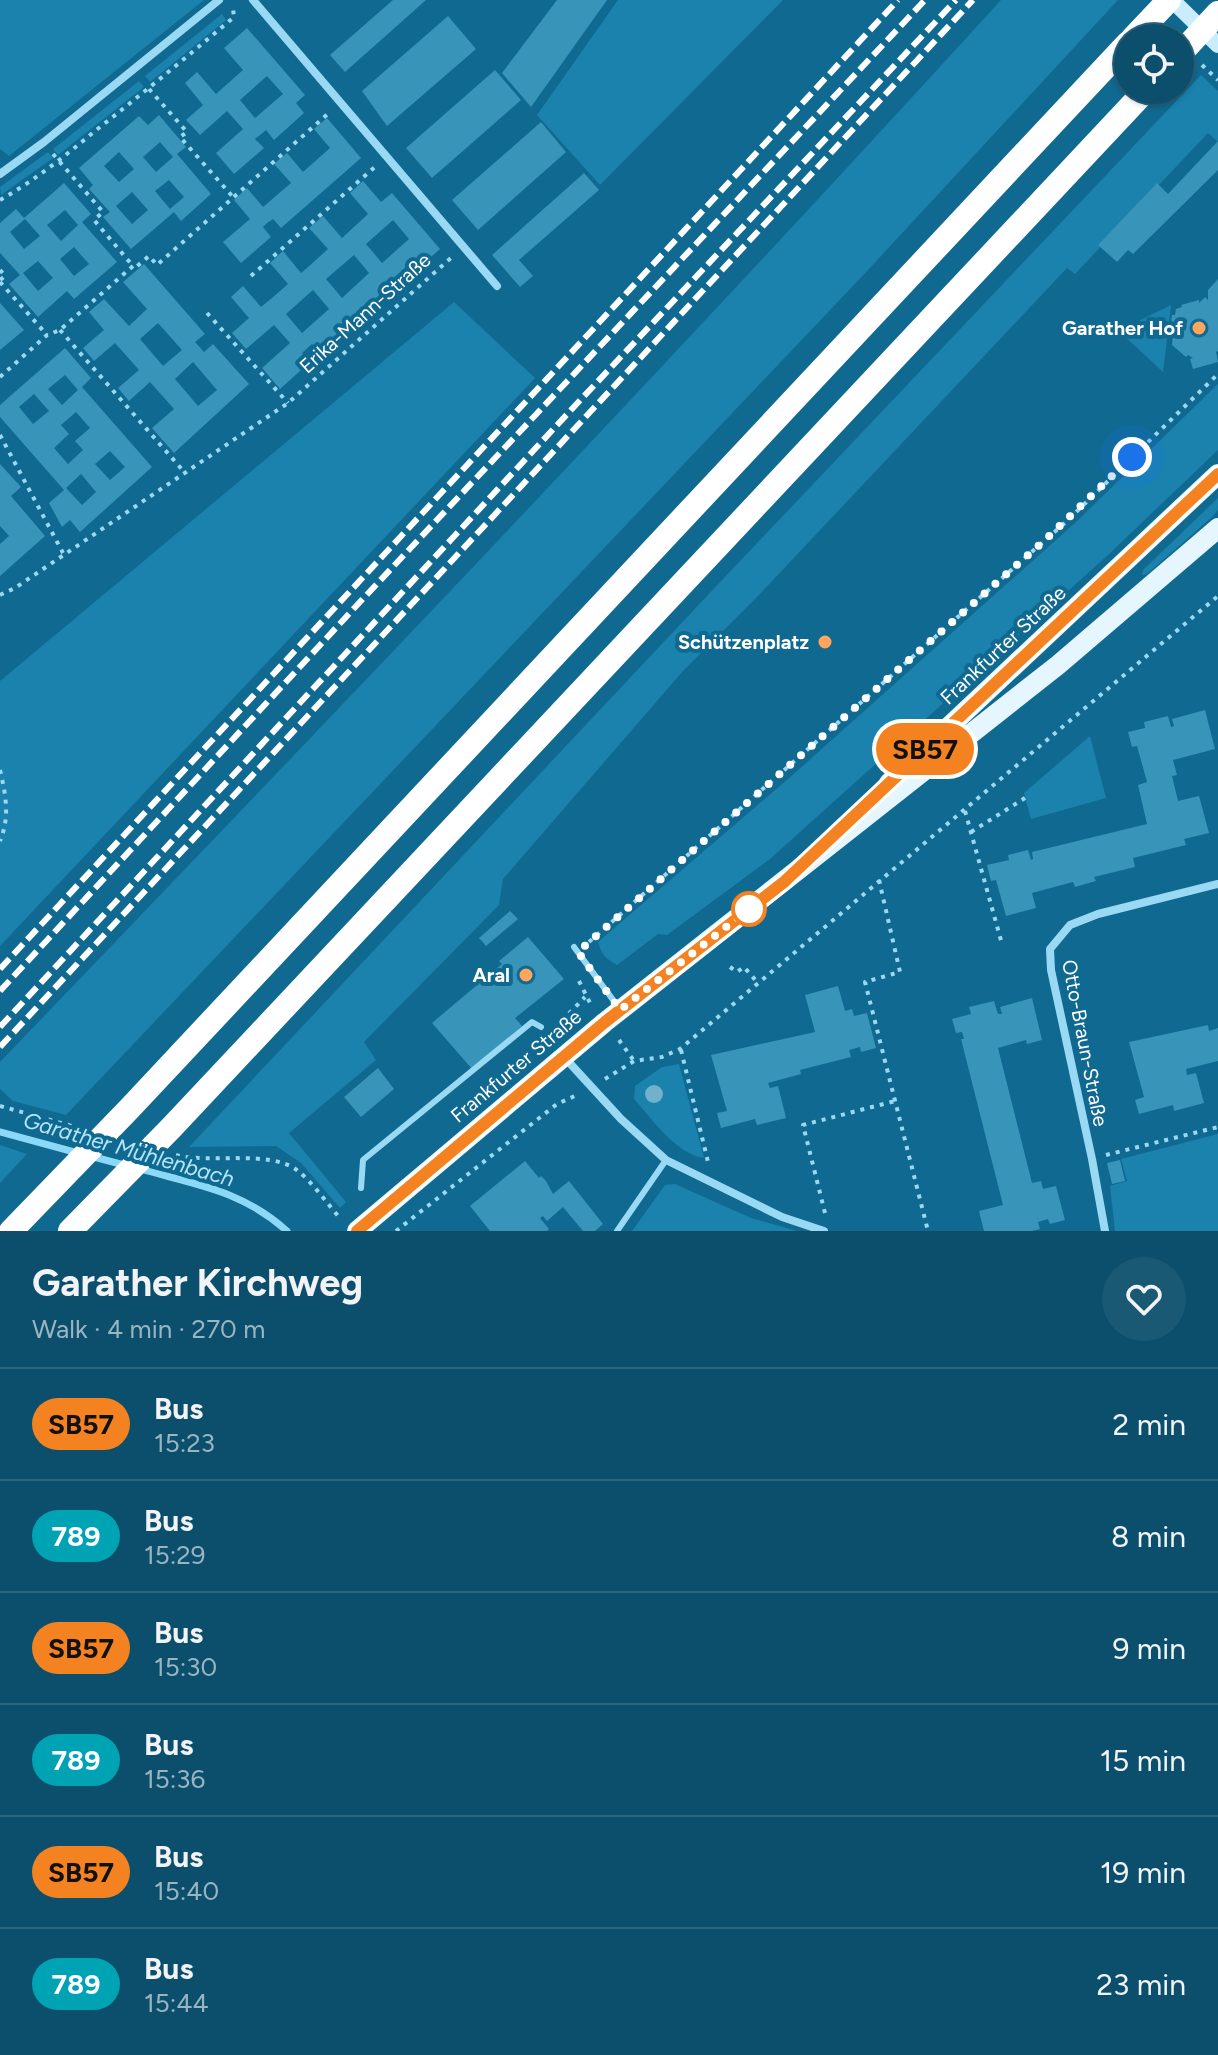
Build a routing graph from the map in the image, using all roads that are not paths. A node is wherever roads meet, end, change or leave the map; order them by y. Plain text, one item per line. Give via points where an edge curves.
1 (219, 0) edge
2 (253, 0) edge
3 (1170, 0) edge
4 (1212, 0) edge
5 (1218, 6) edge
6 (1218, 13) edge
7 (1147, 24) edge
8 (1194, 39) edge
9 (1218, 45) edge
10 (1114, 58) edge
11 (1133, 104) edge
12 (0, 174) edge
13 (497, 286) dead end
14 (1218, 474) edge
15 (1218, 528) edge
16 (784, 882) junction
17 (1218, 884) edge
18 (576, 950) road end
19 (620, 1010) junction
20 (541, 1027) dead end
21 (565, 1058) junction
22 (666, 1160) junction
23 (361, 1188) dead end
24 (13, 1229) edge
25 (70, 1231) edge
26 (357, 1231) edge
27 (617, 1231) edge
28 (824, 1231) edge
29 (1105, 1231) edge

1 - 12 street
2 - 13 street
3 - 7 highway
3 - 9 main road
4 - 5 main road
6 - 8 highway
10 - 24 highway
11 - 25 highway
14 - 16 main road, Frankfurter Straße
15 - 16 main road, Frankfurter Straße via 1058,665
16 - 19 main road, Frankfurter Straße
17 - 29 street, Otto-Braun-Straße via 1098,914 1070,925 1050,949
18 - 19 lane
19 - 21 main road, Frankfurter Straße
20 - 23 lane via 532,1022 363,1160
21 - 22 street
21 - 26 main road, Frankfurter Straße
22 - 27 lane
22 - 28 street via 782,1217

